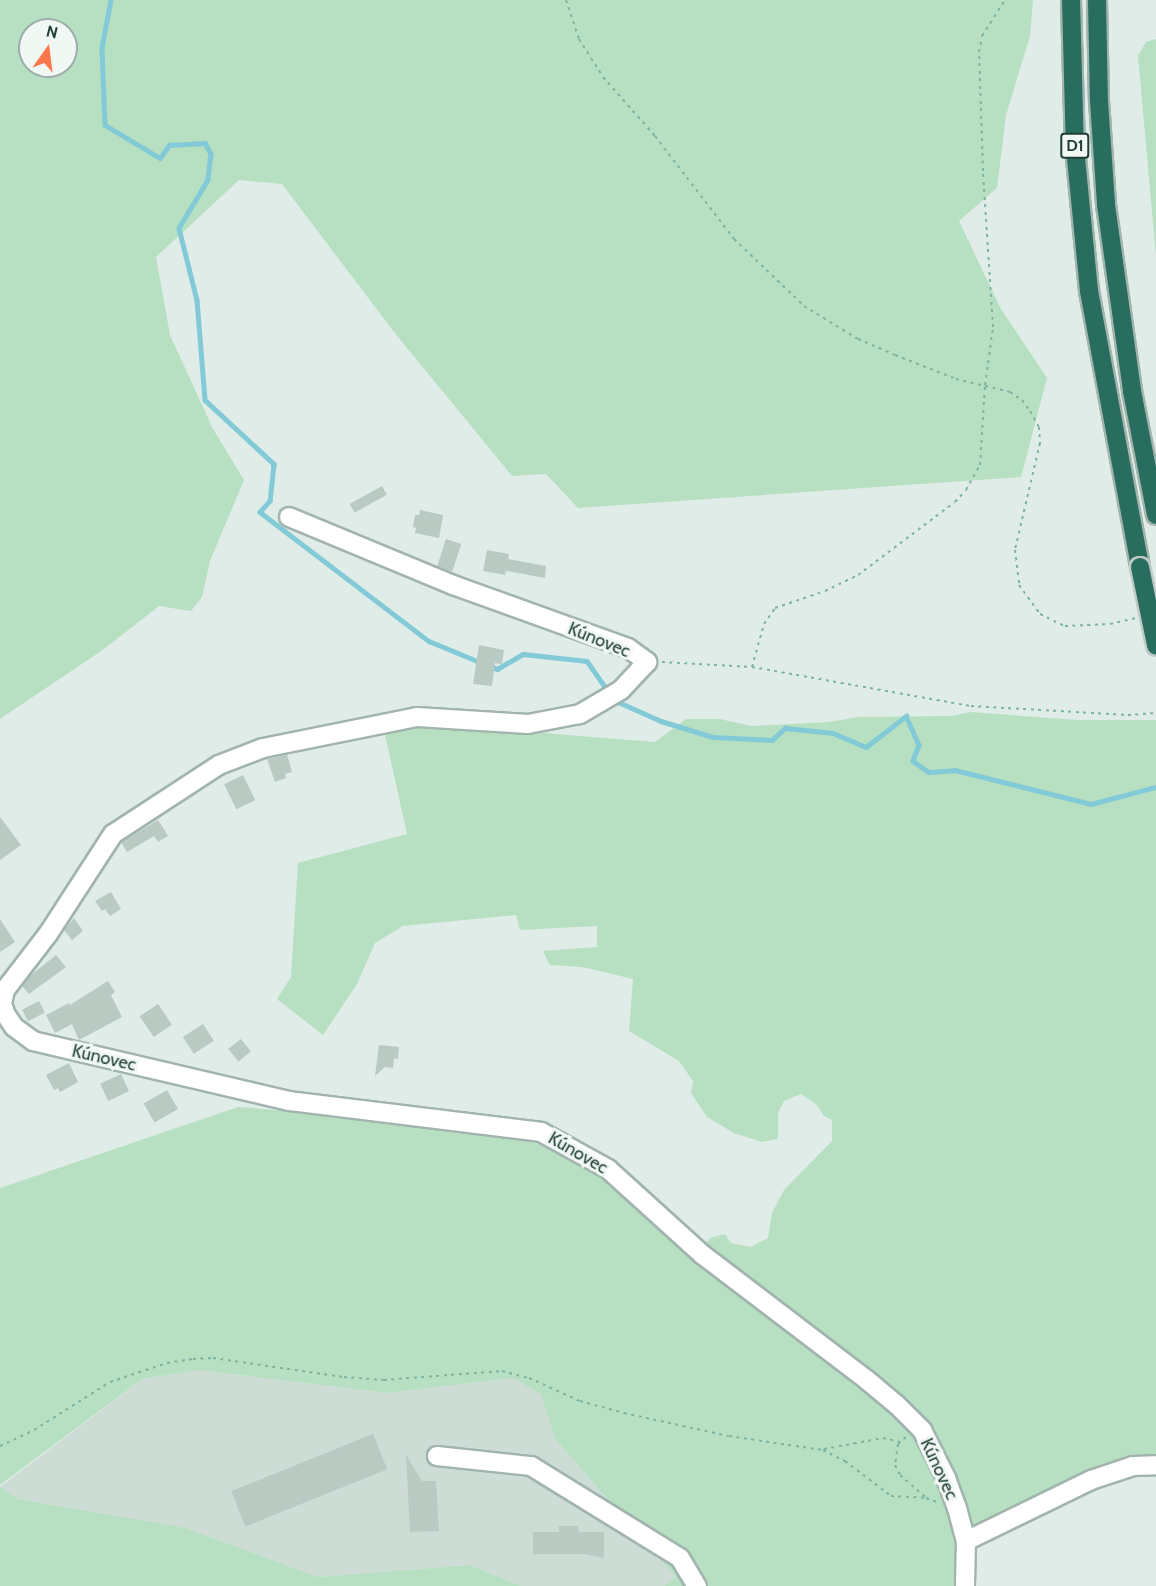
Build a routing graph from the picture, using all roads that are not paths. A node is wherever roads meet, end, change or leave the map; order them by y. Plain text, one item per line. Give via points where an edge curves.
1 (1071, 0) edge
2 (1097, 0) edge
3 (1156, 515) edge
4 (289, 517) dead end
5 (1156, 645) edge
6 (1, 1004) edge
7 (437, 1455) dead end
8 (1156, 1465) edge
9 (966, 1541) junction
10 (698, 1586) edge
11 (965, 1586) edge

1 - 5 highway, D1, bridge via 1075,148 1089,291
2 - 3 highway, D1 via 1107,216 1132,391
4 - 6 street, Kúnovec via 453,585 628,648 647,662 621,690 580,714 528,724 417,717 263,748 219,765 113,834 48,934 13,977
6 - 9 street, Kúnovec via 14,1027 33,1041 289,1101 541,1132 608,1169 703,1255 896,1404 921,1430 946,1478
7 - 10 street via 531,1466 680,1558
8 - 9 street via 1133,1466 1091,1480
9 - 11 street, Kúnovec

